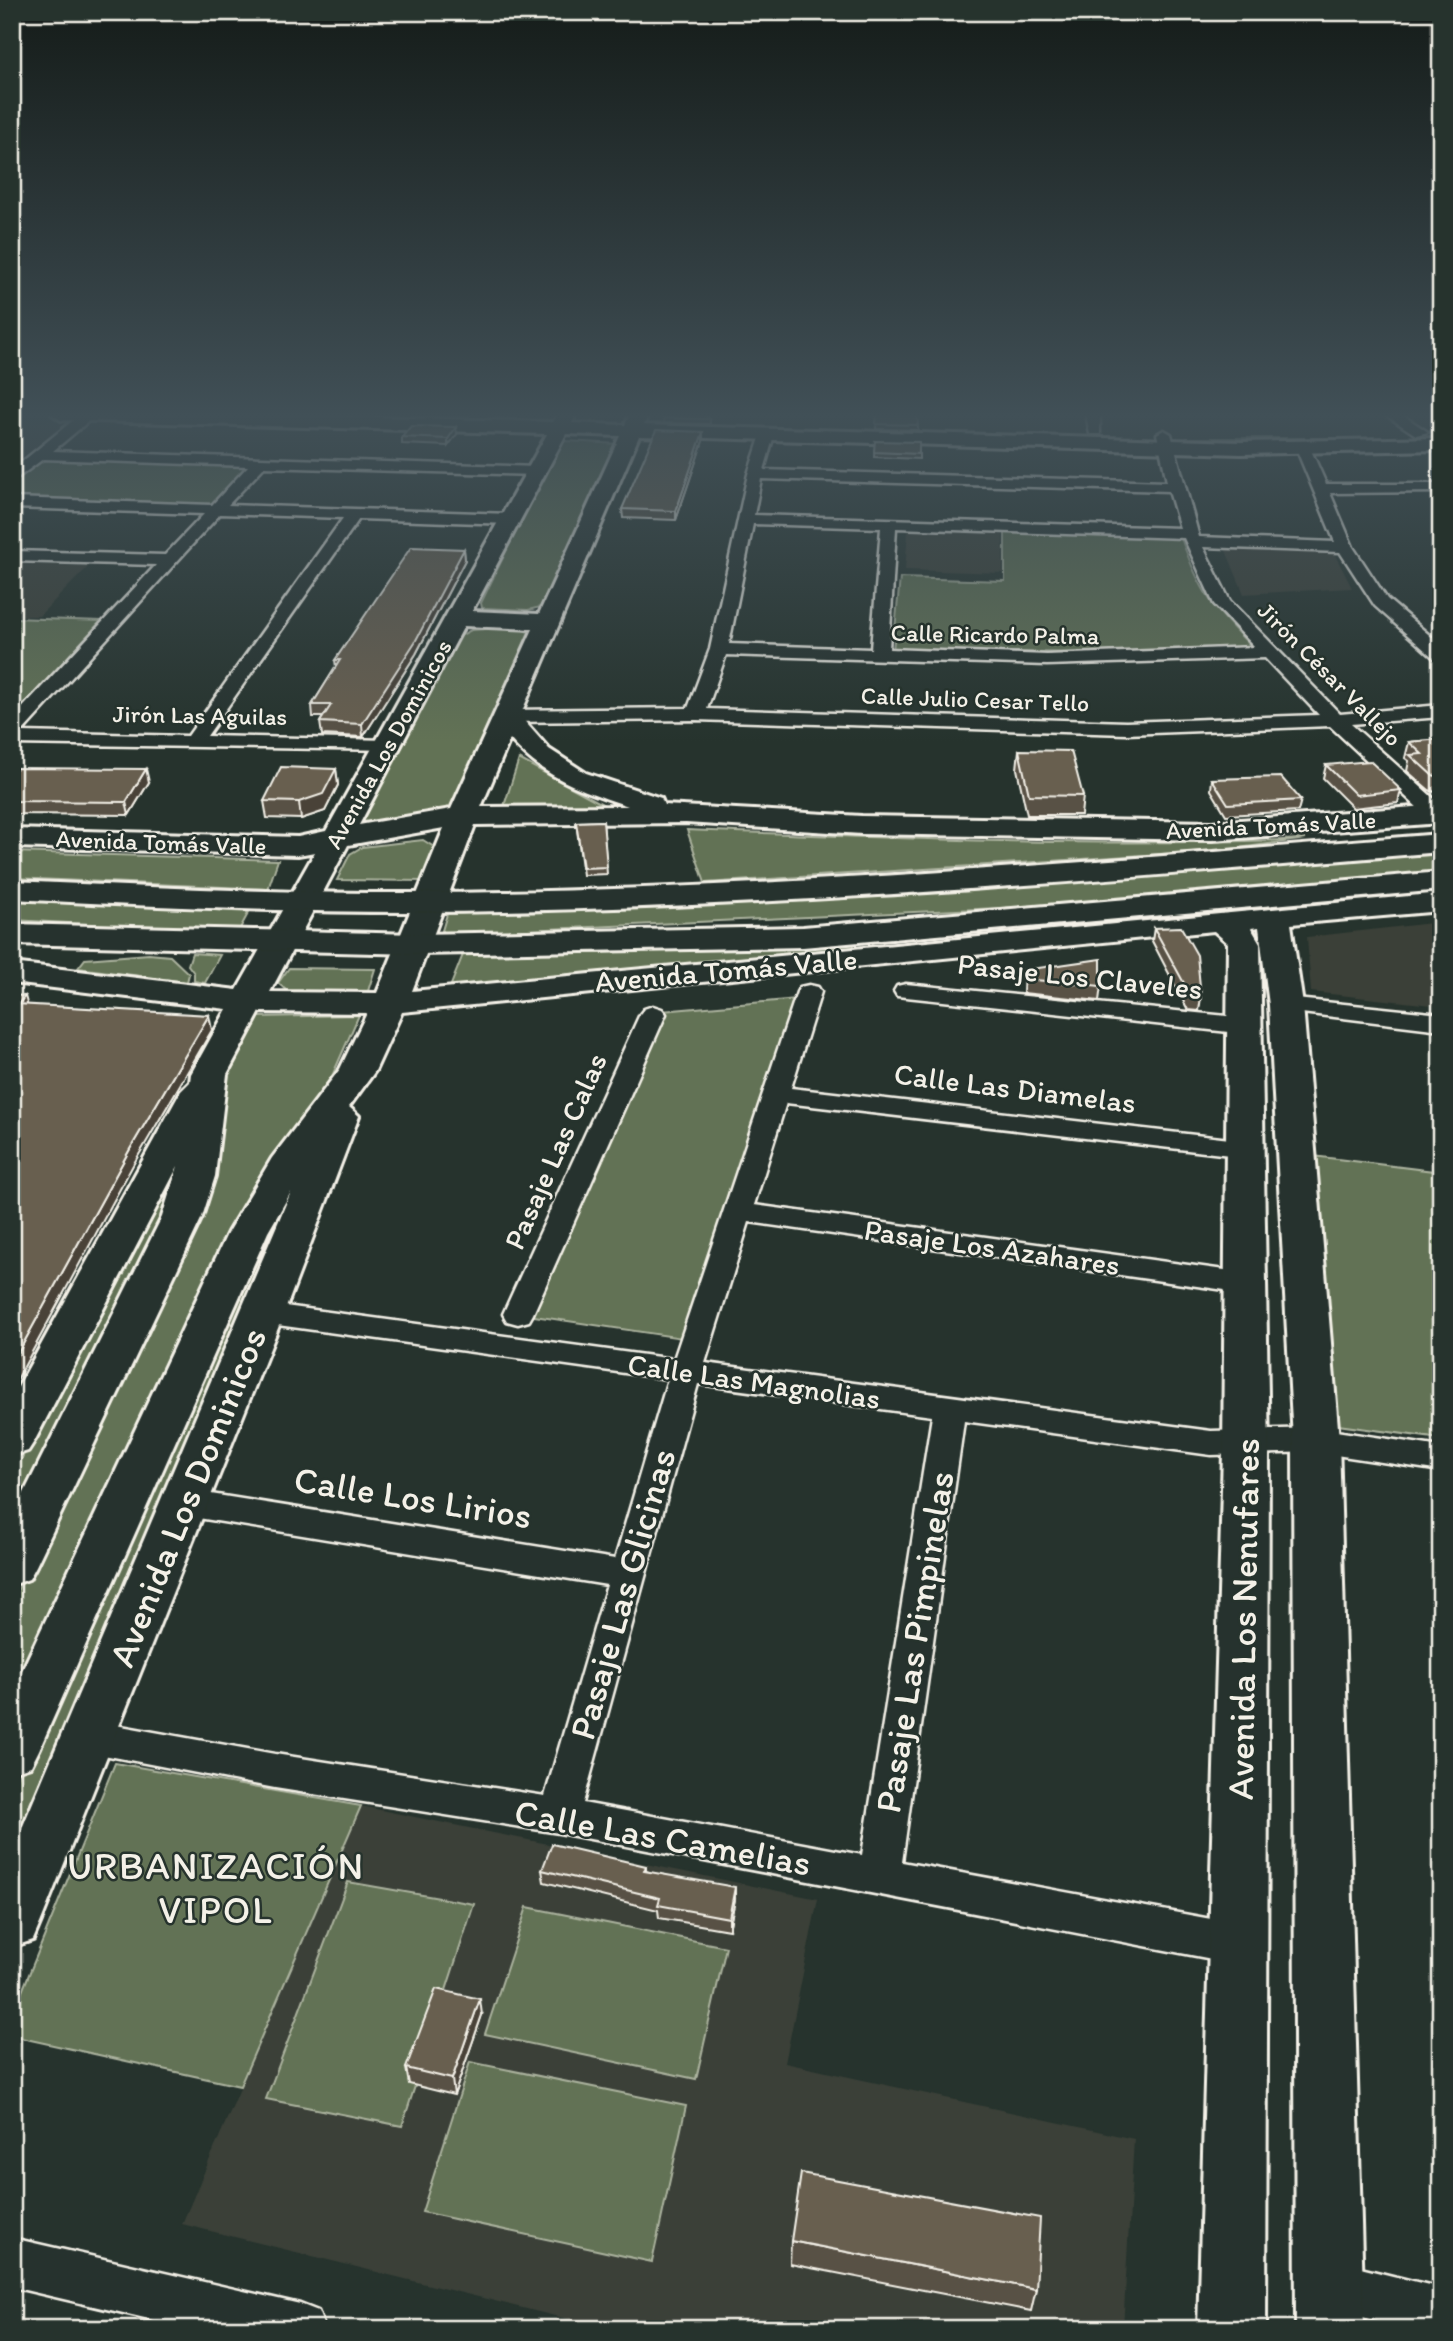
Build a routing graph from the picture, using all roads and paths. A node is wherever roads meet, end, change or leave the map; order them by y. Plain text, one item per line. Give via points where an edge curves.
1 (201, 523) edge
2 (348, 523) edge
3 (509, 523) edge
4 (589, 523) edge
5 (745, 523) edge
6 (889, 523) edge
7 (894, 523) edge
8 (1188, 523) edge
9 (1336, 523) edge
10 (1193, 538) junction
11 (1345, 547) junction
12 (12, 556) edge
13 (168, 560) junction
14 (457, 618) junction
15 (547, 622) junction
16 (1441, 638) edge
17 (1421, 639) junction
18 (719, 649) junction
19 (1271, 652) junction
20 (1441, 655) edge
21 (879, 656) junction
22 (1441, 710) edge
23 (696, 714) junction
24 (506, 716) junction
25 (1335, 720) junction
26 (12, 731) edge
27 (12, 738) edge
28 (194, 741) junction
29 (388, 746) junction
30 (686, 814) junction
31 (463, 816) junction
32 (1440, 822) edge
33 (12, 838) edge
34 (338, 838) junction
35 (1441, 881) edge
36 (12, 890) edge
37 (432, 902) junction
38 (1441, 902) edge
39 (302, 903) junction
40 (1274, 916) junction
41 (1220, 921) junction
42 (12, 934) edge
43 (282, 941) junction
44 (416, 944) junction
45 (12, 973) edge
46 (906, 991) dead end
47 (809, 992) dead end
48 (249, 1002) junction
49 (389, 1003) junction
50 (653, 1014) dead end
51 (1266, 1015) junction
52 (1441, 1022) edge
53 (357, 1070) junction
54 (209, 1074) junction
55 (776, 1094) junction
56 (1247, 1149) junction
57 (737, 1211) junction
58 (1247, 1283) junction
59 (263, 1313) junction
60 (518, 1314) dead end
61 (686, 1371) junction
62 (950, 1407) junction
63 (12, 1440) edge
64 (1316, 1440) junction
65 (1245, 1441) junction
66 (1441, 1458) edge
67 (186, 1503) junction
68 (12, 1566) edge
69 (628, 1575) junction
70 (88, 1736) junction
71 (12, 1750) edge
72 (559, 1816) junction
73 (879, 1876) junction
74 (12, 1921) edge
75 (1238, 1944) junction
76 (12, 2262) edge
77 (1329, 2307) edge
78 (1441, 2313) edge
79 (300, 2329) edge
80 (1232, 2329) edge

1 - 13 street
2 - 28 street
3 - 14 main road, Avenida Los Dominicos
4 - 15 main road, Avenida Los Dominicos
5 - 18 street
6 - 21 street
7 - 10 street
8 - 10 street, Jirón César Vallejo
9 - 11 street
10 - 11 street
10 - 19 street, Jirón César Vallejo via 1223,604
11 - 17 street via 1381,602
12 - 13 street
13 - 26 street
14 - 15 main road
14 - 29 main road, Avenida Los Dominicos
15 - 24 main road, Avenida Los Dominicos
16 - 17 street
17 - 20 street
18 - 21 street, Calle Ricardo Palma
18 - 23 street
19 - 21 street, Calle Ricardo Palma via 1094,660
19 - 25 street, Jirón César Vallejo
22 - 25 street, Calle Julio Cesar Tello
23 - 24 street, Calle Julio Cesar Tello
23 - 25 street, Calle Julio Cesar Tello via 1080,727
24 - 30 main road via 539,755 576,779
24 - 31 main road, Avenida Los Dominicos
25 - 32 street, Jirón César Vallejo
27 - 28 street, Jirón Las Aguilas
28 - 29 street, Jirón Las Aguilas
29 - 34 main road, Avenida Los Dominicos
30 - 31 main road, Avenida Tomás Valle
30 - 32 main road, Avenida Tomás Valle via 862,825 1106,831
31 - 34 main road, Avenida Tomás Valle
31 - 37 main road, Avenida Los Dominicos
32 - 37 main road, Avenida Tomás Valle via 909,883
33 - 34 main road, Avenida Tomás Valle via 298,846
34 - 39 main road, Avenida Los Dominicos
35 - 44 main road, Avenida Tomás Valle via 803,937
36 - 39 main road, Avenida Tomás Valle
37 - 39 main road, Avenida Tomás Valle
37 - 44 main road, Avenida Los Dominicos
38 - 40 main road, Avenida Tomás Valle
39 - 43 main road, Avenida Los Dominicos
40 - 41 main road, Avenida Tomás Valle
40 - 51 main road, Avenida Los Nenufares
41 - 49 main road, Avenida Tomás Valle
41 - 51 main road, Avenida Los Nenufares via 1238,932 1244,943
42 - 43 main road, Avenida Tomás Valle
43 - 44 main road, Avenida Tomás Valle
43 - 48 main road, Avenida Los Dominicos
44 - 49 main road, Avenida Los Dominicos
45 - 48 main road, Avenida Tomás Valle
46 - 51 street, Pasaje Los Claveles
47 - 55 street, Pasaje Las Glicinas
48 - 49 main road, Avenida Tomás Valle
48 - 54 main road, Avenida Los Dominicos
49 - 53 main road, Avenida Los Dominicos
50 - 60 street, Pasaje Las Calas
51 - 52 street, Pasaje Los Claveles
51 - 56 main road, Avenida Los Nenufares
51 - 64 main road, Avenida Los Nenufares
53 - 59 main road, Avenida Los Dominicos
53 - 71 main road, Avenida Los Dominicos via 291,1158 248,1232
54 - 63 main road, Avenida Los Dominicos
54 - 68 main road, Avenida Los Dominicos via 196,1176 182,1217
55 - 56 street, Calle Las Diamelas
55 - 57 street, Pasaje Las Glicinas
56 - 58 main road, Avenida Los Nenufares
57 - 58 street, Pasaje Los Azahares
57 - 61 street, Pasaje Las Glicinas
58 - 65 main road, Avenida Los Nenufares
59 - 61 street, Calle Las Magnolias
59 - 67 main road, Avenida Los Dominicos
61 - 62 street, Calle Las Magnolias
61 - 69 street, Pasaje Las Glicinas
62 - 65 street, Calle Las Magnolias via 1211,1443
62 - 73 street, Pasaje Las Pimpinelas
64 - 65 street, Calle Las Magnolias
64 - 66 street, Calle Las Magnolias
64 - 77 main road, Avenida Los Nenufares
65 - 75 main road, Avenida Los Nenufares
67 - 69 street, Calle Los Lirios
67 - 70 main road, Avenida Los Dominicos
69 - 72 street, Pasaje Las Glicinas
70 - 72 street, Calle Las Camelias
70 - 74 main road, Avenida Los Dominicos
72 - 73 street, Calle Las Camelias
73 - 75 street, Calle Las Camelias
75 - 80 main road, Avenida Los Nenufares
76 - 79 street
77 - 78 street

